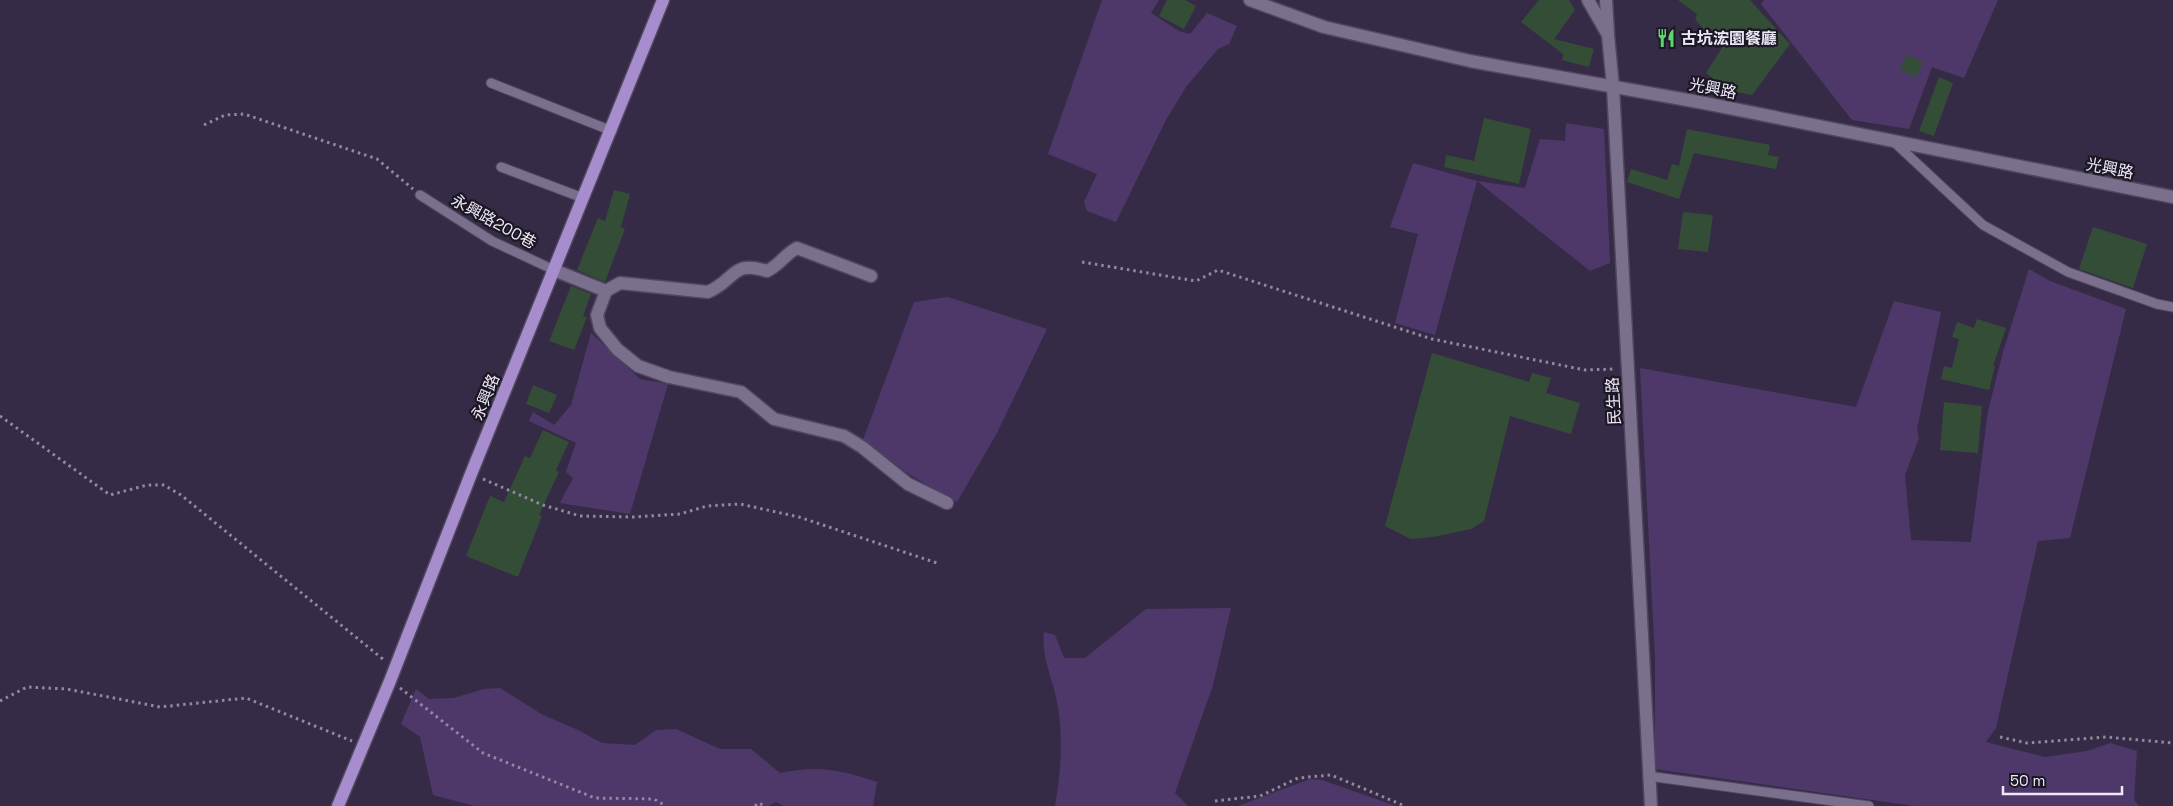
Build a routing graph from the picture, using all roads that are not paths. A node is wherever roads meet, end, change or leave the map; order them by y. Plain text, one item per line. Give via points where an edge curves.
1 (663, 0) edge
2 (1250, 0) edge
3 (1588, 0) edge
4 (1606, 0) edge
5 (1608, 35) junction
6 (492, 84) dead end
7 (1613, 88) junction
8 (612, 131) junction
9 (1894, 142) junction
10 (501, 167) dead end
11 (420, 195) road end
12 (2173, 197) edge
13 (582, 198) junction
14 (554, 270) junction
15 (871, 276) dead end
16 (606, 291) junction
17 (2173, 307) edge
18 (947, 503) dead end
19 (1648, 776) junction
20 (338, 806) edge
21 (1650, 806) edge
22 (1869, 806) edge

1 - 8 main road, 永興路
2 - 7 street, 光興路 via 1324,28 1470,61
3 - 5 street, 民生路
4 - 5 street
5 - 7 street, 民生路
6 - 8 lane
7 - 9 street, 光興路
7 - 19 street, 民生路
8 - 13 main road, 永興路
9 - 12 street, 光興路
9 - 17 lane via 1983,225 2068,272
10 - 13 lane
11 - 14 lane, 永興路200巷 via 492,241
13 - 14 main road, 永興路
14 - 16 street
14 - 20 main road, 永興路
15 - 16 street via 797,248 767,271 751,266 738,268 721,286 708,292 620,283
16 - 18 street via 597,315 600,328 617,349 638,366 669,377 742,392 774,419 844,436 908,484
19 - 21 street, 民生路
19 - 22 lane

